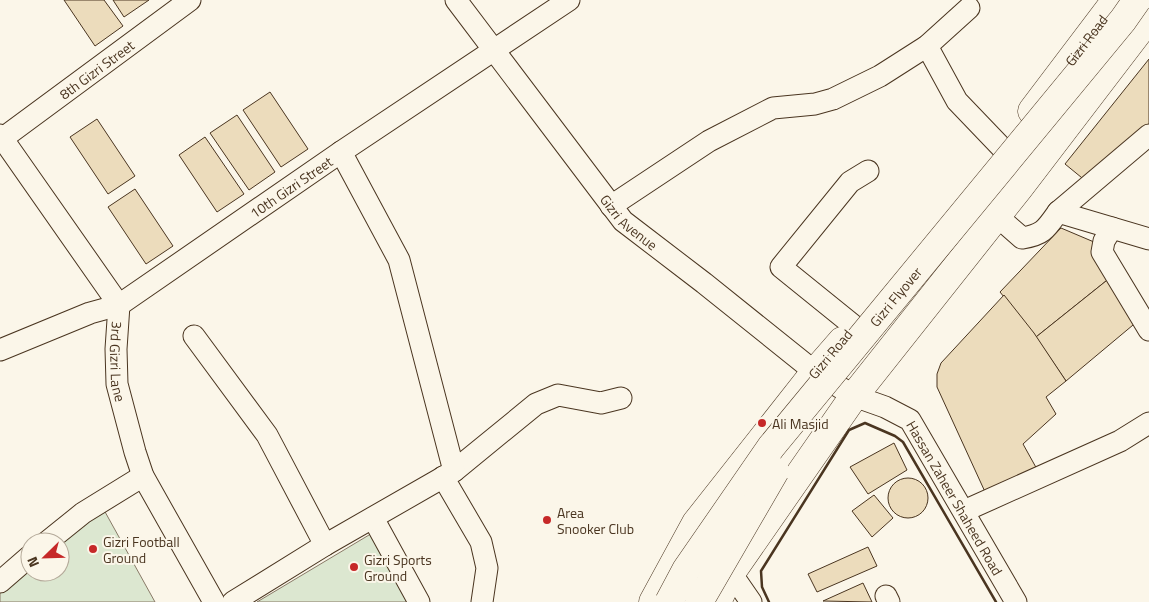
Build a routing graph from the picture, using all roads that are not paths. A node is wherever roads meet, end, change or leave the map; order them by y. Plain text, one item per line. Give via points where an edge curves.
1 (190, 0) edge
2 (456, 0) edge
3 (570, 0) edge
4 (1116, 0) edge
5 (1137, 0) edge
6 (1149, 6) edge
7 (969, 8) dead end
8 (1149, 18) edge
9 (927, 46) junction
10 (494, 51) junction
11 (1149, 135) edge
12 (1, 136) edge
13 (1003, 149) junction
14 (341, 152) junction
15 (868, 171) dead end
16 (611, 206) junction
17 (1058, 212) junction
18 (997, 216) junction
19 (1112, 228) junction
20 (1149, 240) edge
21 (119, 306) junction
22 (854, 326) junction
23 (1149, 330) edge
24 (194, 336) dead end
25 (0, 350) edge
26 (815, 372) junction
27 (854, 396) junction
28 (621, 398) dead end
29 (1149, 423) edge
30 (448, 474) junction
31 (143, 476) junction
32 (964, 511) junction
33 (373, 518) junction
34 (59, 532) edge
35 (324, 545) junction
36 (20, 565) edge
37 (731, 573) junction
38 (0, 582) edge
39 (214, 602) edge
40 (233, 602) edge
41 (419, 602) edge
42 (482, 602) edge
43 (653, 602) edge
44 (669, 602) edge
45 (698, 602) edge
46 (717, 602) edge
47 (751, 602) edge
48 (1016, 602) edge

1 - 12 street, 8th Gizri Street
2 - 10 street, Gizri Avenue
3 - 10 street, 10th Gizri Street
4 - 13 main road, Gizri Road
5 - 44 main road, Gizri Flyover, bridge via 771,447 686,570
6 - 45 main road, Gizri Flyover, bridge via 775,471
7 - 9 street
8 - 18 main road
9 - 13 street via 957,102
9 - 16 street via 880,76 832,99 773,108 716,136
10 - 14 street, 10th Gizri Street
10 - 16 street, Gizri Avenue
11 - 17 street
12 - 21 street, 3rd Gizri Lane
13 - 22 main road, Gizri Road
14 - 21 street, 10th Gizri Street
14 - 30 street via 399,260
15 - 22 street via 850,182 781,268
16 - 26 street, Gizri Avenue via 623,222
17 - 18 street via 1037,236 1022,238
17 - 19 street
18 - 27 main road
19 - 20 street
19 - 23 street via 1102,252
21 - 25 street, 10th Gizri Street via 90,313
21 - 31 street, 3rd Gizri Lane via 118,384
22 - 26 main road, Gizri Road
24 - 35 street via 267,435
26 - 27 street, Gizri Avenue
26 - 43 main road, Gizri Road via 696,523
27 - 32 street, Hassan Zaheer Shaheed Road via 910,420
27 - 37 main road
28 - 30 street via 601,403 558,395 536,404
29 - 32 street via 1120,441
30 - 33 street
30 - 42 street via 481,542 487,568
31 - 34 street via 84,512
31 - 39 street, 3rd Gizri Lane
32 - 48 street, Hassan Zaheer Shaheed Road
33 - 35 street
33 - 41 street
35 - 40 street
36 - 38 street
37 - 46 main road
37 - 47 street

